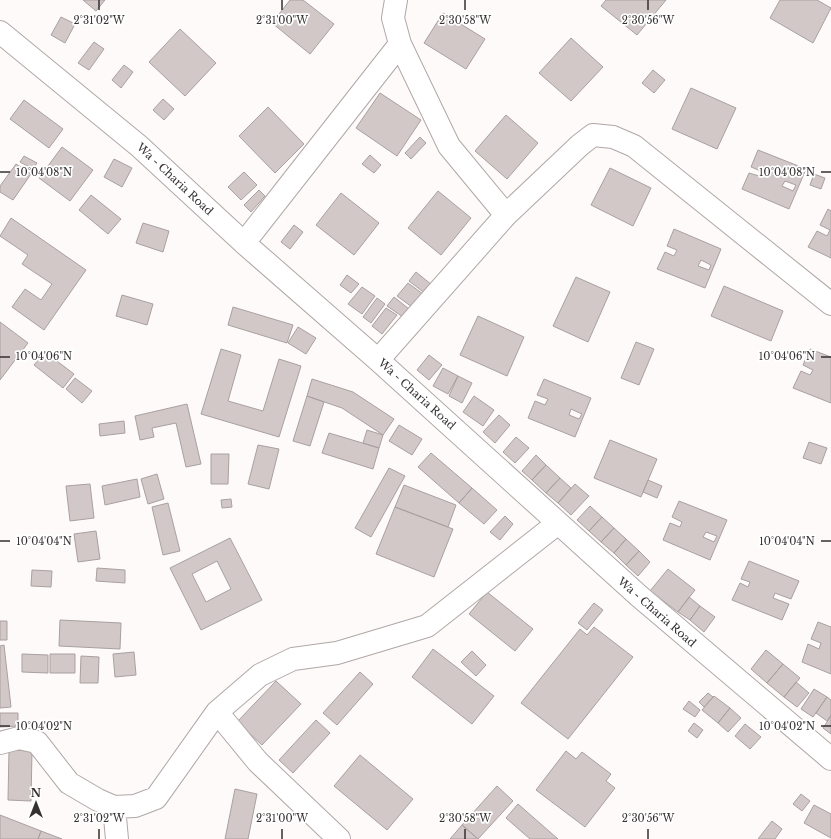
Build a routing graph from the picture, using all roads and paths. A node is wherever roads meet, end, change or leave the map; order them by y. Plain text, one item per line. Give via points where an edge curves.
1 (396, 0) edge
2 (0, 32) edge
3 (400, 44) junction
4 (506, 215) junction
5 (244, 243) junction
6 (831, 304) edge
7 (378, 360) junction
8 (558, 523) junction
9 (217, 712) junction
10 (0, 742) edge
11 (831, 759) edge
12 (114, 808) junction
13 (117, 839) edge
14 (339, 839) edge

1 - 3 street via 393,18
2 - 5 street, Wa - Charia Road via 139,146
3 - 4 street via 449,146
3 - 5 street
4 - 6 street via 593,135 613,137 634,146
4 - 7 street
5 - 7 street, Wa - Charia Road
7 - 8 street, Wa - Charia Road
8 - 9 street via 427,626 337,653 294,659 260,675
8 - 11 street, Wa - Charia Road via 639,596
9 - 12 street via 156,798 135,806
9 - 14 street via 258,762
10 - 12 street via 19,738 37,742 69,783
12 - 13 street

